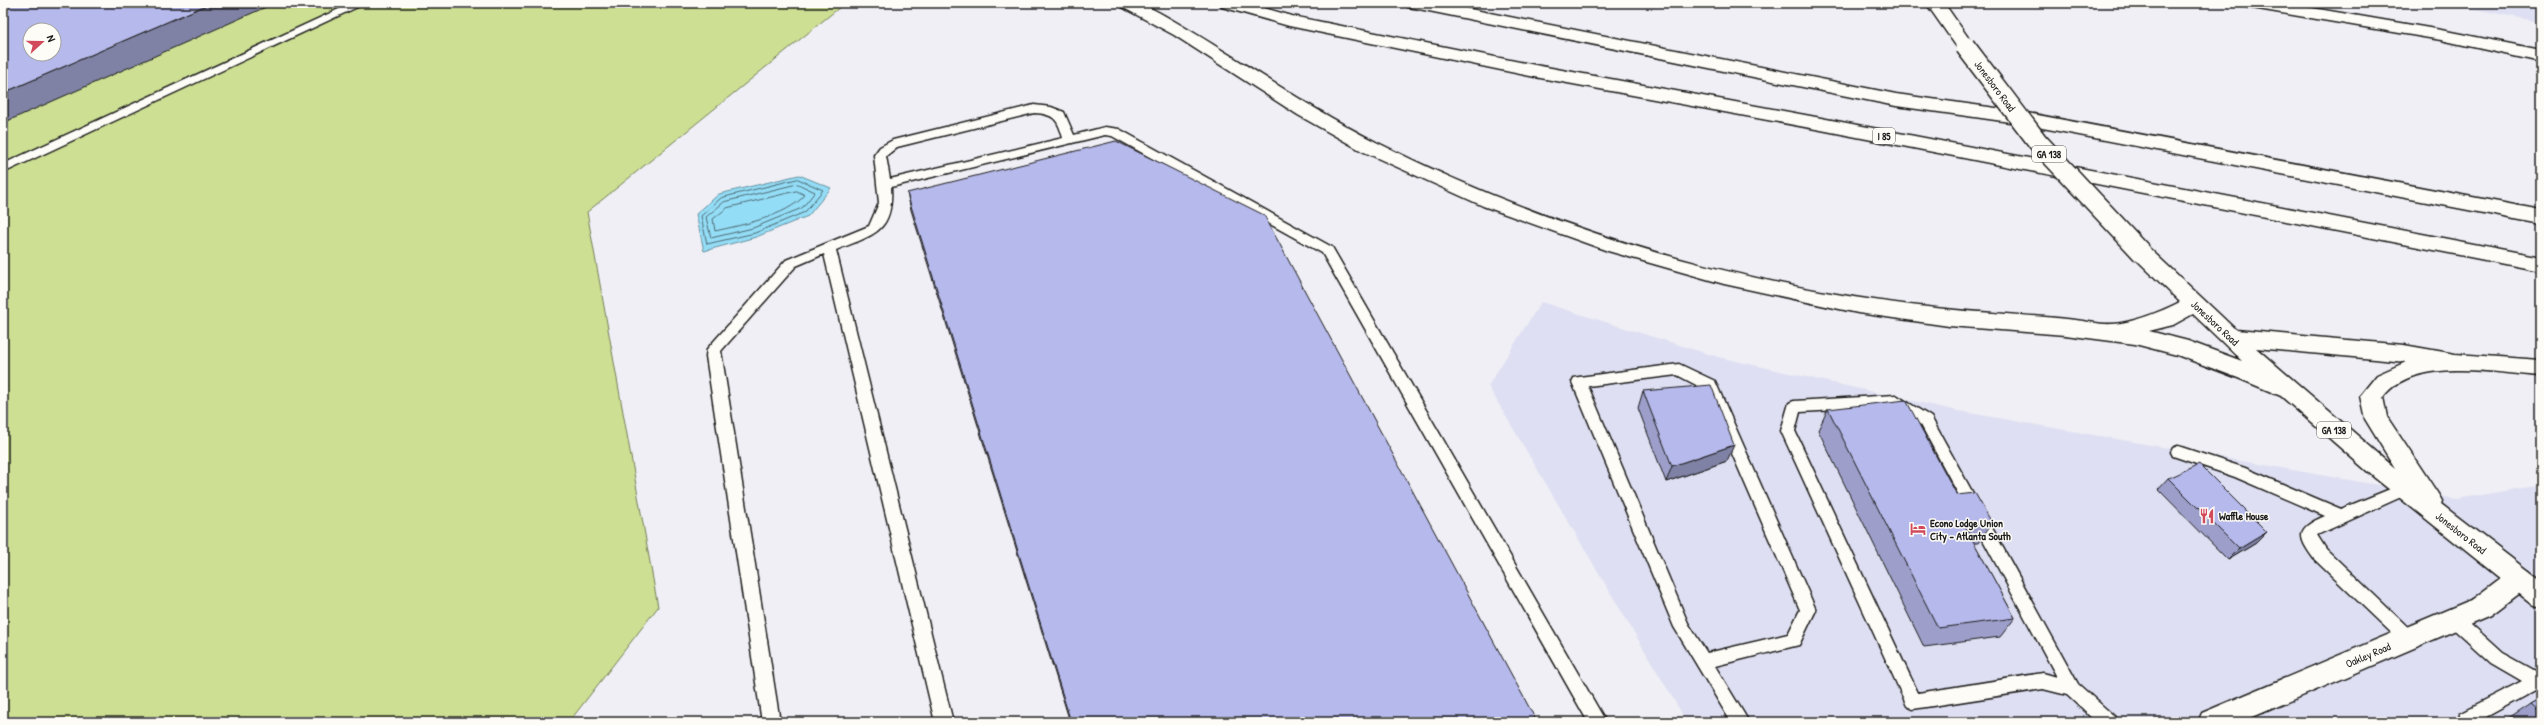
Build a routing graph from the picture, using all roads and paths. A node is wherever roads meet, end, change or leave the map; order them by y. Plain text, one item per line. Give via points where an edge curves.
1 (361, 3) edge
2 (1128, 3) edge
3 (1228, 3) edge
4 (1414, 3) edge
5 (1935, 3) edge
6 (2252, 3) edge
7 (2541, 56) edge
8 (1070, 140) junction
9 (3, 169) edge
10 (885, 184) junction
11 (2541, 217) edge
12 (828, 246) junction
13 (2541, 264) edge
14 (2194, 304) junction
15 (2113, 332) junction
16 (2228, 336) junction
17 (2455, 362) junction
18 (2541, 368) edge
19 (2288, 390) junction
20 (2178, 452) dead end
21 (2405, 489) junction
22 (2340, 516) junction
23 (2442, 519) junction
24 (2519, 579) junction
25 (2541, 596) edge
26 (2454, 619) junction
27 (2408, 638) junction
28 (1702, 660) junction
29 (2539, 682) edge
30 (2072, 689) junction
31 (770, 722) edge
32 (944, 722) edge
33 (1597, 722) edge
34 (1740, 722) edge
35 (2108, 722) edge
36 (2211, 722) edge
37 (2468, 722) edge

1 - 9 lane
2 - 15 main road via 1330,126 1427,175 1519,213 1659,259 1790,292 1926,315
3 - 13 main road, I 85 via 1289,21 1535,71 1814,122
4 - 11 main road via 1896,100 2017,117
5 - 14 main road, Jonesboro Road / GA 138, bridge via 2038,142 2142,253
6 - 7 main road via 2441,35
8 - 10 lane
8 - 10 lane via 1063,118 1053,110 1034,109 893,144 880,155
8 - 33 lane via 1105,131 1115,132 1327,250
10 - 12 lane via 886,206 883,218 874,229
12 - 31 lane via 791,262 714,349 713,356
12 - 32 lane
14 - 15 main road via 2142,327
14 - 16 main road, Jonesboro Road / GA 138
15 - 19 main road via 2158,341 2228,363
16 - 17 main road via 2404,353
16 - 19 main road, Jonesboro Road / GA 138
17 - 18 main road
17 - 23 main road via 2400,371 2386,378 2371,396 2376,419
19 - 21 main road, Jonesboro Road / GA 138
20 - 22 lane via 2240,472
21 - 22 lane
21 - 23 main road, Jonesboro Road / GA 138
22 - 27 lane via 2309,532 2310,541
23 - 24 main road, Jonesboro Road / GA 138
24 - 25 main road, Jonesboro Road / GA 138
24 - 26 main road, Oakley Road via 2482,607
26 - 27 main road, Oakley Road
26 - 29 lane via 2497,658
27 - 36 main road, Oakley Road
28 - 28 lane via 1682,627 1579,382 1679,369 1710,385 1808,610 1793,640
28 - 34 lane
29 - 37 lane via 2466,720
30 - 30 lane via 2043,681 1913,701 1788,431 1794,407 1896,401 1926,421
30 - 35 lane

